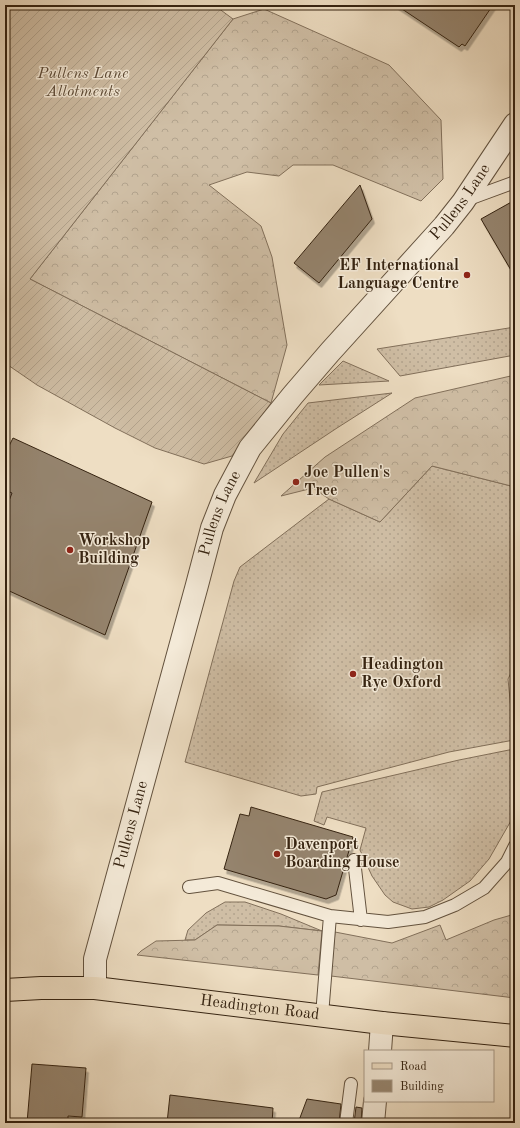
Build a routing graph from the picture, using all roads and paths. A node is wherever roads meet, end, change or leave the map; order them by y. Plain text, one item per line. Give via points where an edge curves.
1 (515, 124) edge
2 (515, 182) edge
3 (463, 202) junction
4 (515, 846) edge
5 (354, 860) dead end
6 (189, 887) dead end
7 (330, 916) junction
8 (360, 920) junction
9 (95, 988) junction
10 (5, 990) edge
11 (322, 1015) junction
12 (382, 1023) junction
13 (515, 1036) edge
14 (380, 1050) edge
15 (351, 1084) dead end
16 (375, 1102) edge
17 (346, 1123) edge
18 (373, 1123) edge

1 - 3 street, Pullens Lane
2 - 3 lane
3 - 9 street, Pullens Lane via 293,395 250,448 225,495 212,528 95,959
4 - 8 lane via 507,862 484,888 455,905 425,917 388,922
5 - 8 lane
6 - 7 lane via 218,883
7 - 8 lane
7 - 11 lane
9 - 10 main road, Headington Road
9 - 11 main road, Headington Road
11 - 12 main road, Headington Road
12 - 13 main road, Headington Road
12 - 14 street
15 - 17 lane
16 - 18 street

